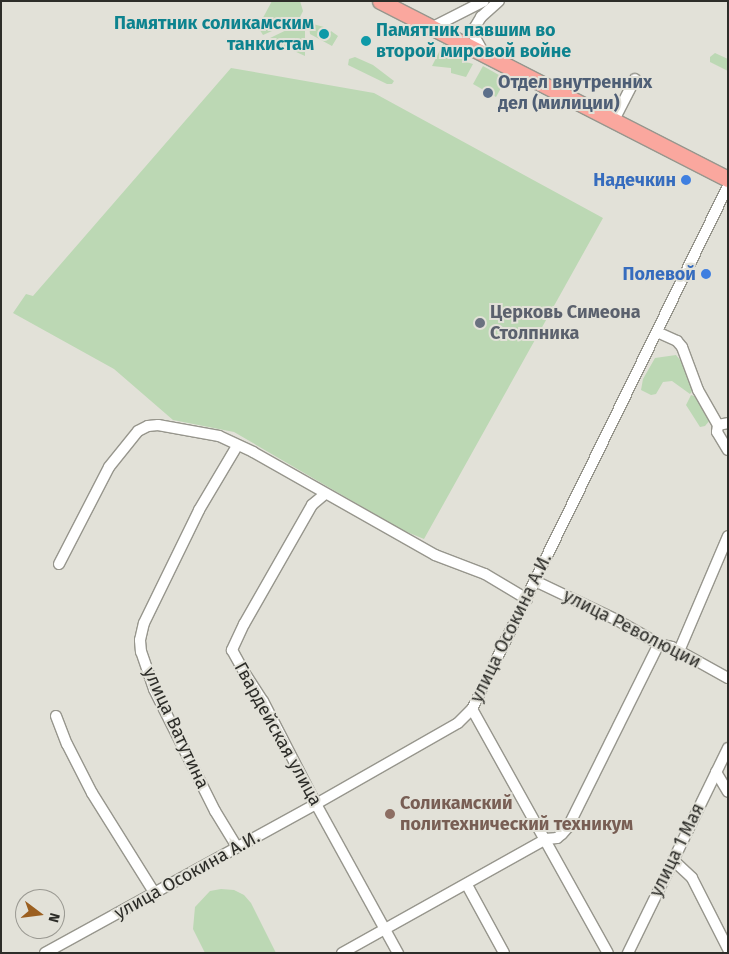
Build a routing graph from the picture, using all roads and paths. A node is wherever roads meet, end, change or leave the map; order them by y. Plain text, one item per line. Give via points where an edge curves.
1 (380, 1) edge
2 (484, 1) edge
3 (499, 1) edge
4 (432, 28) junction
5 (486, 56) junction
6 (635, 79) dead end
7 (614, 120) junction
8 (728, 178) edge
9 (728, 186) edge
10 (657, 332) junction
11 (723, 424) edge
12 (237, 446) junction
13 (728, 450) edge
14 (325, 494) junction
15 (728, 536) edge
16 (59, 564) dead end
17 (535, 581) junction
18 (527, 599) junction
19 (659, 644) junction
20 (679, 651) junction
21 (728, 678) edge
22 (472, 708) junction
23 (56, 716) dead end
24 (728, 748) edge
25 (716, 772) junction
26 (728, 792) edge
27 (316, 804) junction
28 (546, 839) junction
29 (237, 847) junction
30 (673, 860) junction
31 (467, 885) junction
32 (155, 894) junction
33 (385, 928) junction
34 (728, 949) edge
35 (45, 953) edge
36 (342, 953) edge
37 (398, 953) edge
38 (504, 953) edge
39 (608, 953) edge
40 (628, 953) edge

1 - 4 highway
2 - 4 street
3 - 5 street via 481,17 473,34
4 - 5 highway
5 - 7 highway
6 - 7 street
7 - 8 highway
9 - 10 street, улица Осокина А.И.
10 - 11 street via 677,341 682,347 698,390
10 - 17 street, улица Осокина А.И.
11 - 13 street via 717,432
12 - 14 street
12 - 16 street via 202,431 181,431 158,425 138,431 109,467
12 - 29 street, улица Ватутина via 190,527 144,623 140,640 154,689 215,811
14 - 18 street via 435,556 485,574
14 - 27 street, Гвардейская улица via 312,505 232,650 264,701
15 - 20 street
17 - 18 street, улица Осокина А.И.
17 - 19 street, улица Революции
18 - 22 street, улица Осокина А.И.
19 - 20 street, улица Революции
19 - 28 street via 568,827 557,838
20 - 21 street, улица Революции
22 - 27 street, улица Осокина А.И. via 458,723
22 - 28 street
23 - 32 street via 66,744 92,793
24 - 25 street, улица 1 Мая
25 - 26 street
25 - 30 street, улица 1 Мая
27 - 29 street, улица Осокина А.И.
27 - 33 street, Гвардейская улица
28 - 31 street
28 - 39 street
29 - 32 street, улица Осокина А.И.
30 - 34 street via 692,878
30 - 40 street, улица 1 Мая
31 - 33 street
31 - 38 street
32 - 35 street, улица Осокина А.И.
33 - 36 street
33 - 37 street, Гвардейская улица

